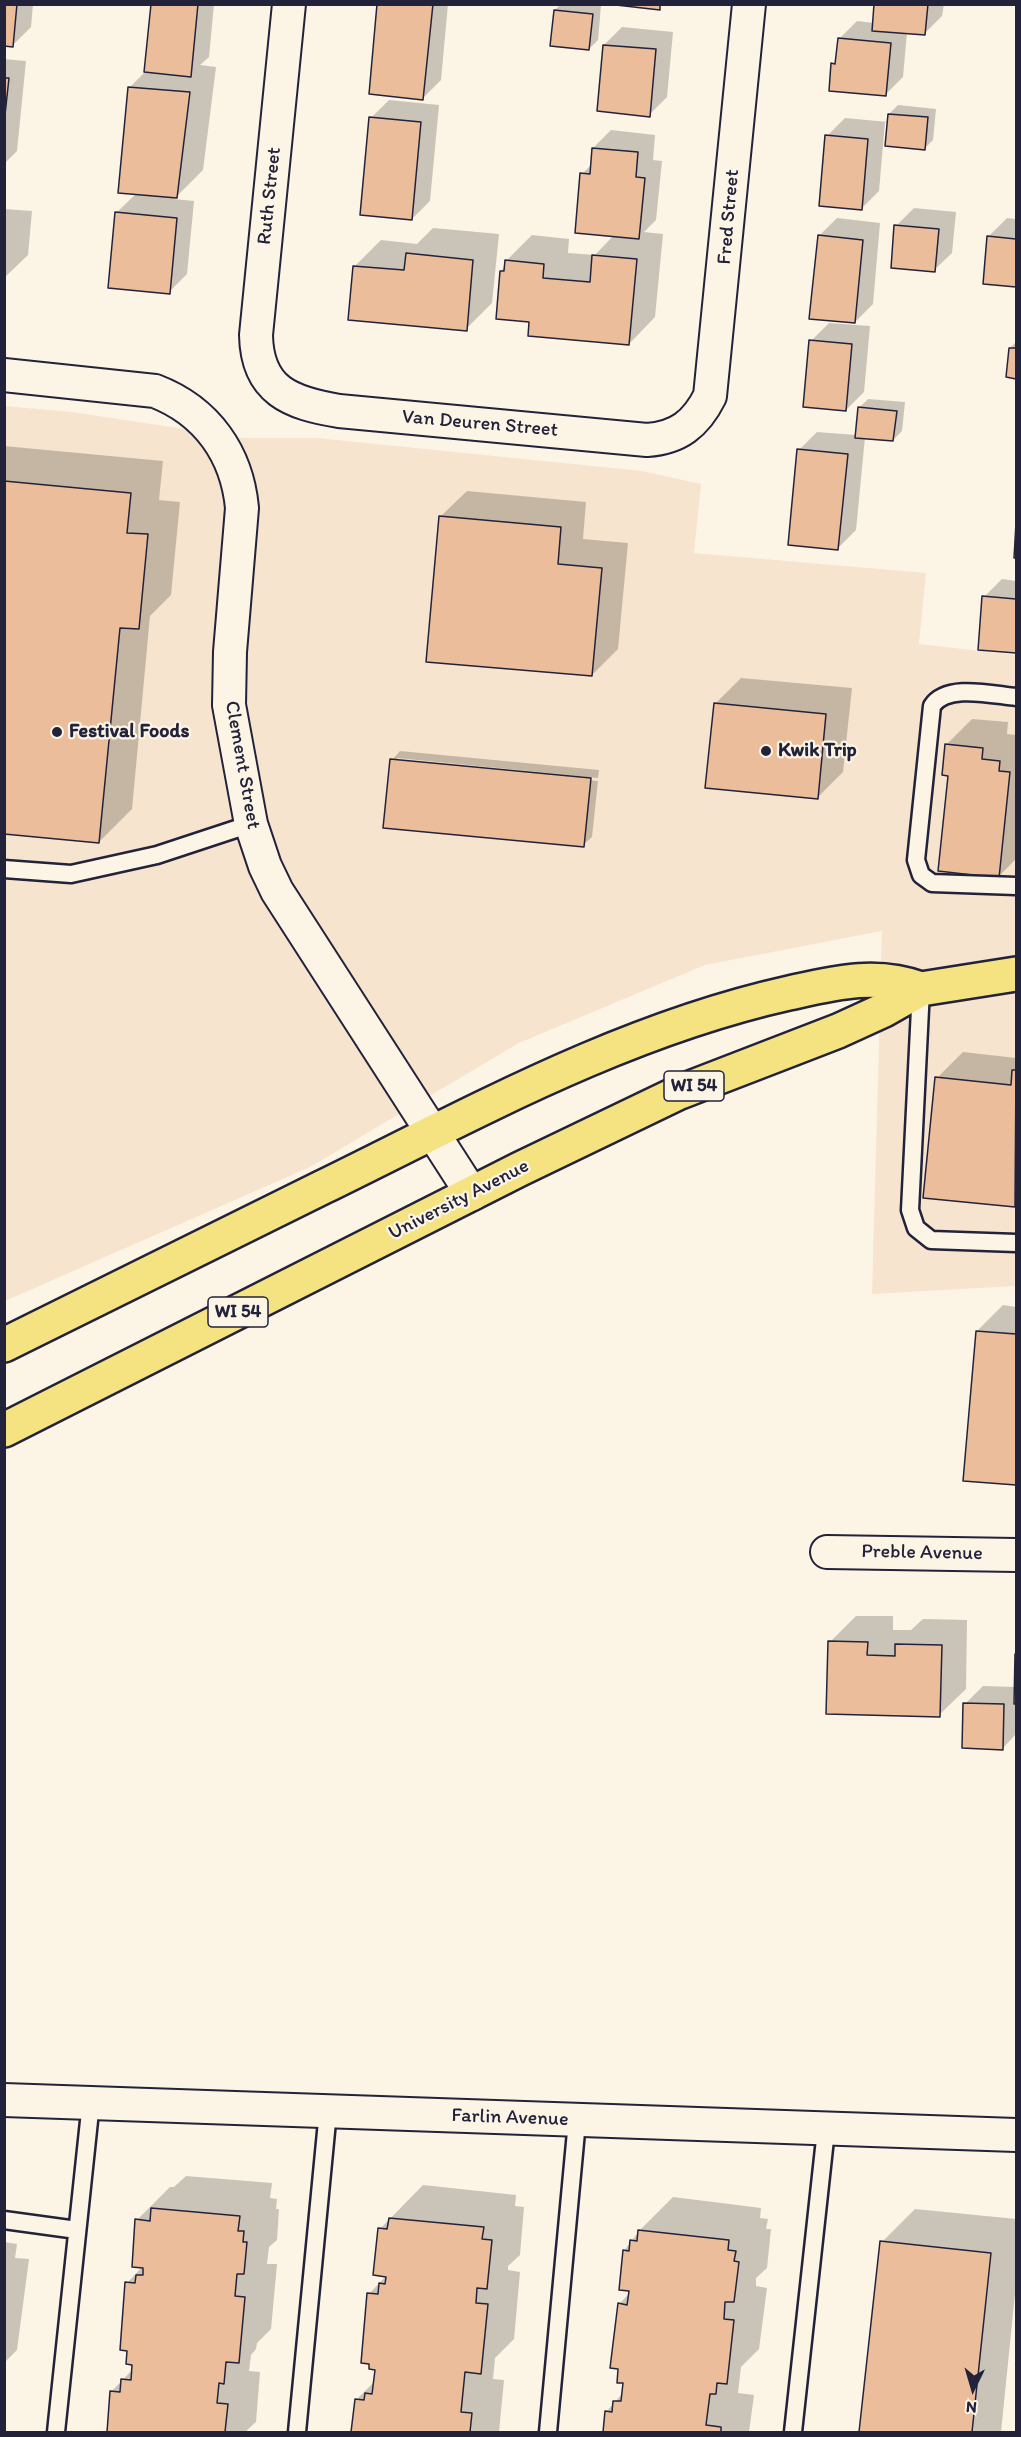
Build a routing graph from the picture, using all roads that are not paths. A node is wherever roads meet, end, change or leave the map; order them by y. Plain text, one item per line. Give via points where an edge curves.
1 (289, 4) edge
2 (749, 4) edge
3 (4, 375) edge
4 (272, 384) joint
5 (692, 423) joint
6 (1017, 697) edge
7 (251, 824) junction
8 (4, 869) edge
9 (1017, 886) edge
10 (1017, 974) edge
11 (921, 988) junction
12 (434, 1133) junction
13 (472, 1194) junction
14 (1017, 1243) edge
15 (4, 1345) edge
16 (4, 1430) edge
17 (827, 1552) dead end
18 (1017, 1555) edge
19 (4, 2100) edge
20 (91, 2102) junction
21 (328, 2111) junction
22 (577, 2121) junction
23 (825, 2130) junction
24 (1017, 2135) edge
25 (4, 2220) edge
26 (77, 2230) junction
27 (56, 2433) edge
28 (297, 2433) edge
29 (548, 2433) edge
30 (793, 2433) edge

1 - 4 street, Ruth Street via 256,334 263,369
2 - 5 street, Fred Street via 714,377 710,396
3 - 7 street, Clement Street via 155,391 198,416 228,454 242,508 229,705
4 - 5 street, Van Deuren Street via 295,401 339,411 647,440 678,434
6 - 9 lane via 950,693 932,706 916,850 917,869 932,883
7 - 8 lane via 157,855 71,874
7 - 12 street, Clement Street via 277,891
10 - 11 main road, University Avenue / WI 54
11 - 12 main road, University Avenue / WI 54 via 890,980 859,980 712,1013 616,1047
11 - 13 main road, University Avenue / WI 54 via 872,1016 670,1097
11 - 14 lane via 910,1210 916,1228 931,1240
12 - 13 street, Clement Street
12 - 15 main road, University Avenue / WI 54
13 - 16 main road, University Avenue / WI 54
17 - 18 street, Preble Avenue
19 - 20 street, Farlin Avenue
20 - 21 street, Farlin Avenue
20 - 26 lane
21 - 22 street, Farlin Avenue
21 - 28 lane
22 - 23 street, Farlin Avenue
22 - 29 lane
23 - 24 street, Farlin Avenue
23 - 30 lane
25 - 26 lane
26 - 27 lane

